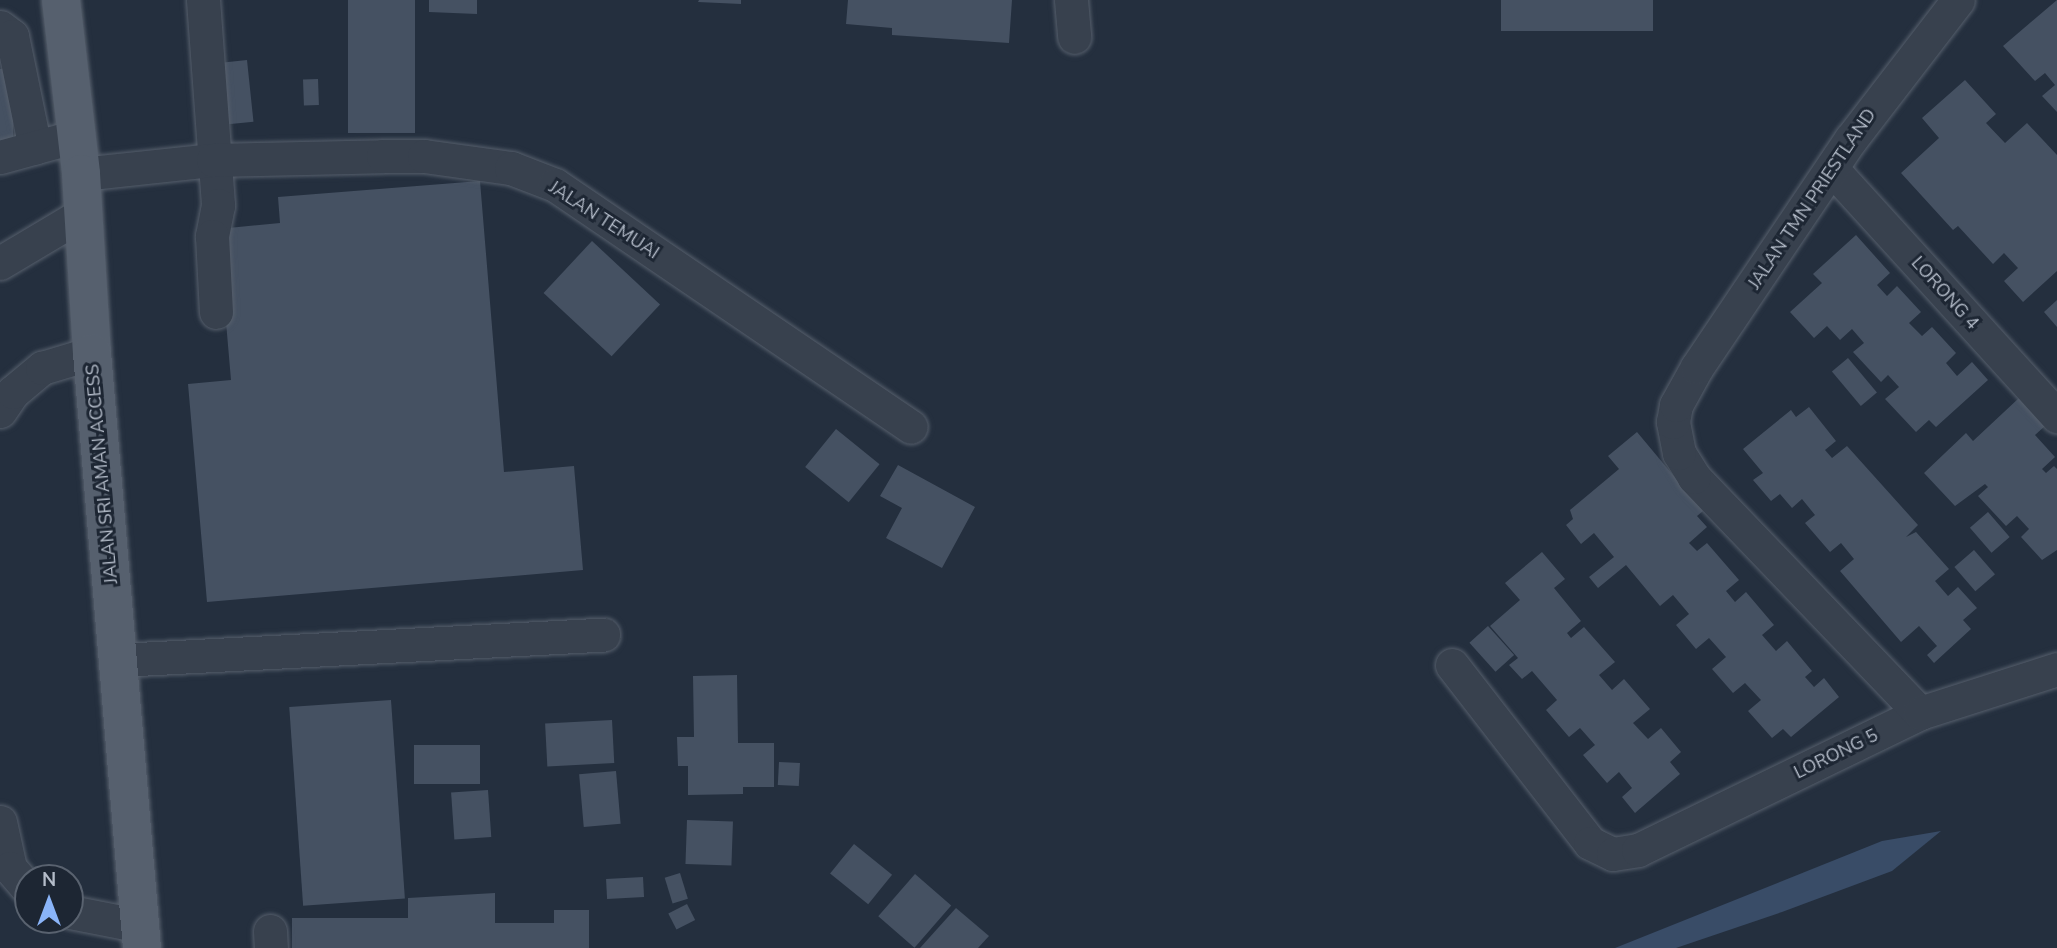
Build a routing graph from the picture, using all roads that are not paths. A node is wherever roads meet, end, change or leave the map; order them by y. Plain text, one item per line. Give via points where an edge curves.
1 (61, 0) edge
2 (203, 0) edge
3 (1071, 0) edge
4 (1958, 0) edge
5 (0, 27) edge
6 (1074, 37) dead end
7 (77, 136) junction
8 (35, 148) junction
9 (0, 157) edge
10 (213, 160) junction
11 (1833, 170) junction
12 (81, 174) junction
13 (84, 213) junction
14 (0, 263) edge
15 (216, 312) dead end
16 (92, 353) junction
17 (0, 411) edge
18 (2057, 416) edge
19 (911, 427) dead end
20 (603, 635) dead end
21 (119, 660) junction
22 (1452, 665) dead end
23 (2057, 669) edge
24 (1920, 713) junction
25 (0, 822) edge
26 (14, 873) edge
27 (84, 917) edge
28 (142, 937) edge

1 - 7 main road, JALAN SRI AMAN ACCESS
2 - 10 street
3 - 6 street
4 - 11 street, JALAN TMN PRIESTLAND via 1851,139
5 - 8 street via 12,36
7 - 8 street
7 - 12 main road, JALAN SRI AMAN ACCESS
8 - 9 street
10 - 12 street, JALAN TEMUAI
10 - 15 street via 218,205 212,236
10 - 19 street, JALAN TEMUAI via 424,156 511,168 555,185
11 - 18 street, LORONG 4
11 - 24 street, JALAN TMN PRIESTLAND via 1697,366 1676,405 1673,434 1694,477
12 - 13 main road, JALAN SRI AMAN ACCESS
13 - 14 street
13 - 16 main road, JALAN SRI AMAN ACCESS
16 - 17 street via 42,368 13,392
16 - 21 main road, JALAN SRI AMAN ACCESS
20 - 21 street
21 - 28 main road, JALAN SRI AMAN ACCESS
22 - 24 street, LORONG 5 via 1590,843 1613,854 1638,850
23 - 24 street
25 - 26 street
27 - 28 street

